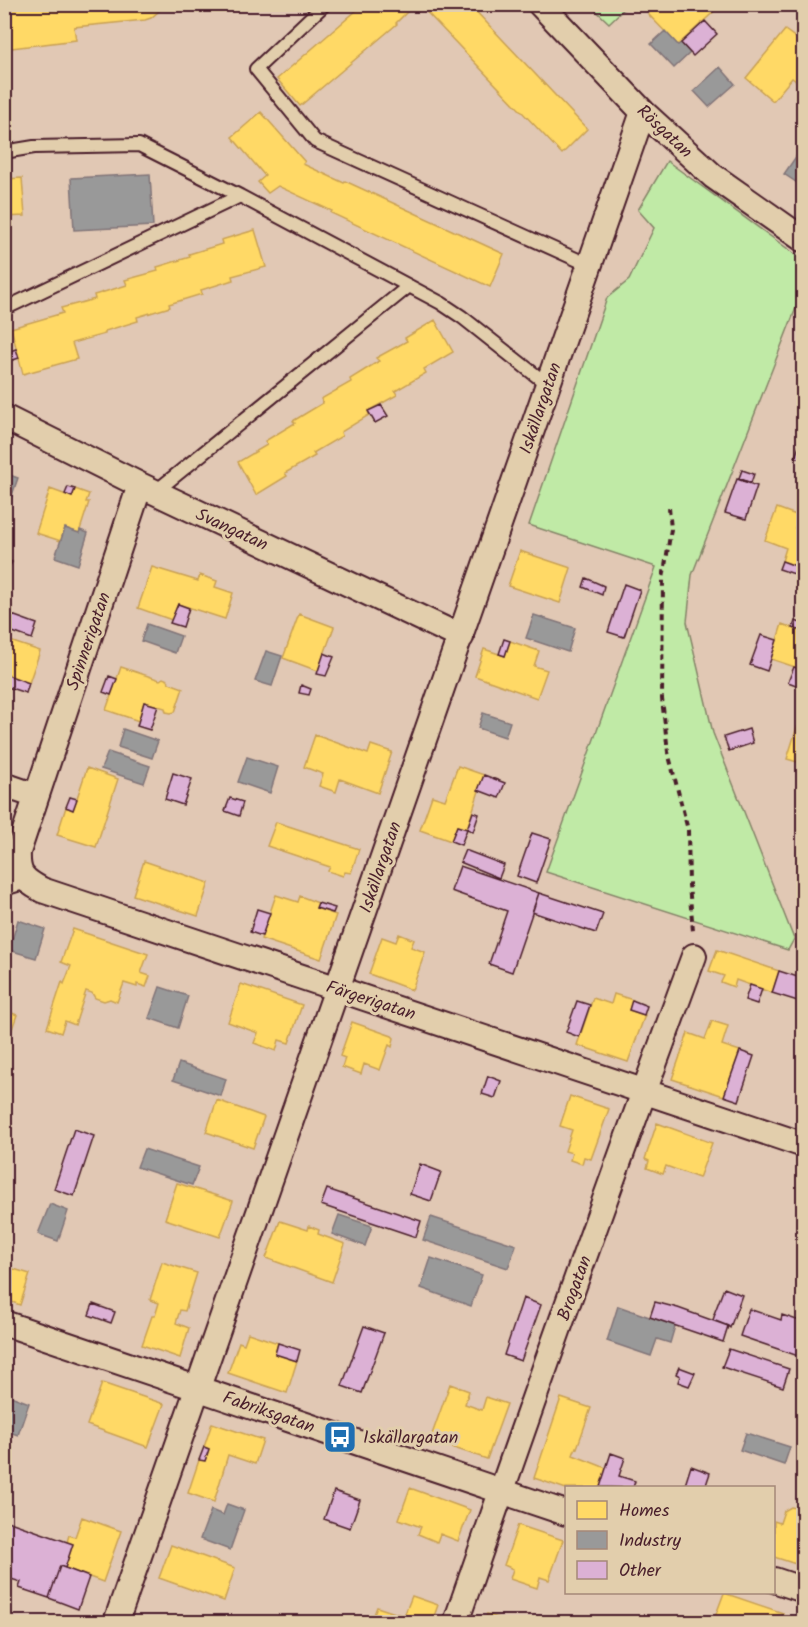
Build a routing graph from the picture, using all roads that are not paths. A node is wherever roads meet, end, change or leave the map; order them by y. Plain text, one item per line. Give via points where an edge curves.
1 (325, 4) edge
2 (540, 4) edge
3 (644, 112) junction
4 (4, 152) edge
5 (240, 196) junction
6 (804, 240) edge
7 (589, 265) junction
8 (409, 286) junction
9 (4, 309) edge
10 (548, 385) junction
11 (4, 417) edge
12 (147, 489) junction
13 (461, 637) junction
14 (4, 785) edge
15 (36, 796) junction
16 (16, 885) edge
17 (694, 956) road end
18 (337, 990) junction
19 (645, 1090) junction
20 (804, 1145) edge
21 (4, 1323) edge
22 (198, 1388) junction
23 (501, 1492) junction
24 (565, 1512) edge
25 (775, 1580) edge
26 (804, 1590) edge
27 (116, 1623) edge
28 (456, 1623) edge

1 - 7 lane via 256,69 315,141
2 - 3 street, Rösgatan
3 - 6 street, Rösgatan via 713,176
3 - 7 street, Iskällargatan
4 - 5 lane via 34,147 139,145
5 - 8 lane
5 - 9 lane
7 - 10 street, Iskällargatan
8 - 10 lane via 462,317
8 - 12 lane
10 - 13 street, Iskällargatan
11 - 12 street, Svangatan
12 - 13 street, Svangatan
12 - 15 street, Spinnerigatan
13 - 18 street, Iskällargatan
14 - 15 street
15 - 16 street, Färgerigatan via 18,852 20,873
16 - 18 street, Färgerigatan via 42,890
17 - 19 street, Brogatan
18 - 19 street, Färgerigatan
18 - 22 street, Iskällargatan
19 - 20 street, Färgerigatan
19 - 23 street, Brogatan
21 - 22 street, Fabriksgatan
22 - 23 street, Fabriksgatan
22 - 27 street, Iskällargatan
23 - 24 street, Fabriksgatan
23 - 28 street, Brogatan
25 - 26 street

